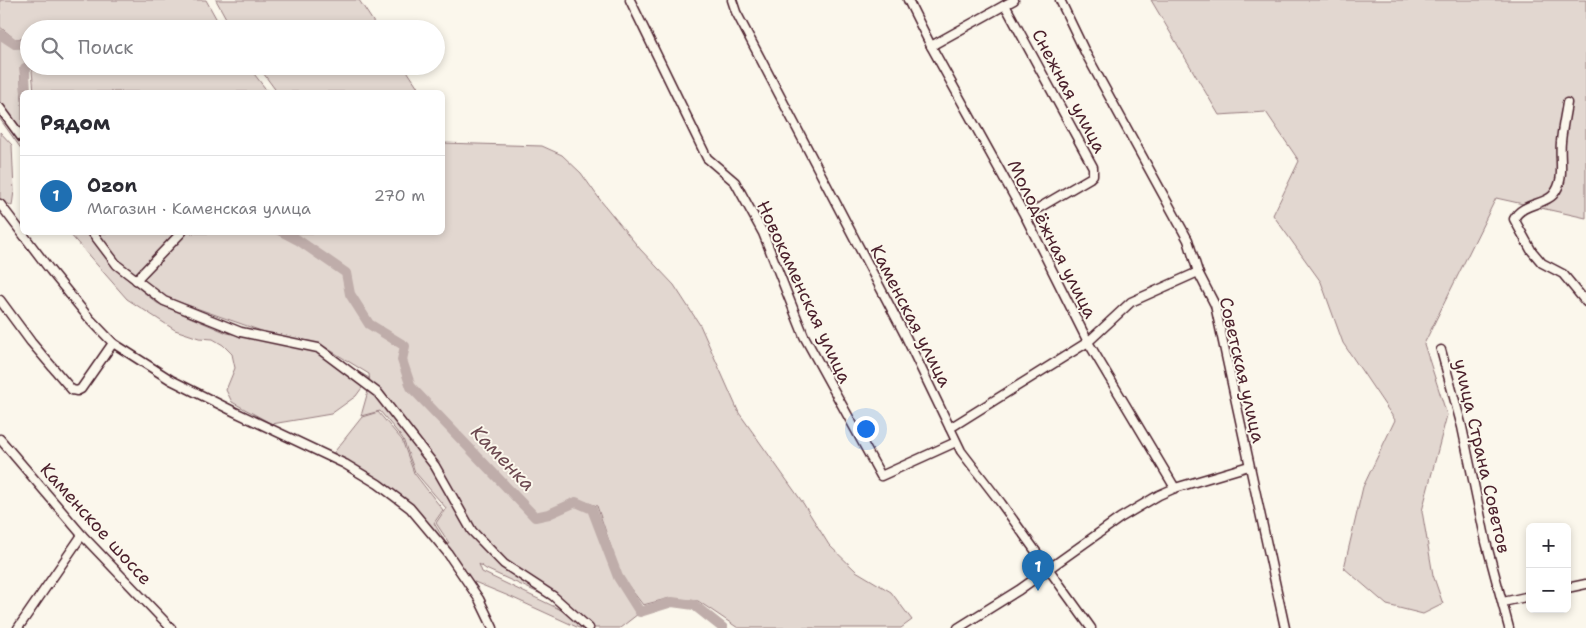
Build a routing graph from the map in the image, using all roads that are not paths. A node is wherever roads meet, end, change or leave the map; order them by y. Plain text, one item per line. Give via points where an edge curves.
1 (630, 0) edge
2 (732, 0) edge
3 (908, 0) edge
4 (1014, 0) edge
5 (1060, 0) edge
6 (1005, 5) junction
7 (931, 46) junction
8 (1567, 103) dead end
9 (0, 108) edge
10 (20, 135) edge
11 (0, 204) edge
12 (1024, 216) junction
13 (20, 230) edge
14 (24, 235) edge
15 (94, 235) edge
16 (179, 235) edge
17 (1198, 272) junction
18 (136, 280) junction
19 (0, 300) edge
20 (1586, 302) edge
21 (1088, 342) junction
22 (113, 343) junction
23 (1441, 350) dead end
24 (950, 428) junction
25 (0, 439) edge
26 (956, 442) junction
27 (1249, 466) junction
28 (1174, 488) junction
29 (82, 535) junction
30 (1048, 569) junction
31 (1586, 584) edge
32 (1571, 587) edge
33 (1526, 597) edge
34 (1503, 602) junction
35 (168, 627) edge
36 (18, 628) edge
37 (493, 628) edge
38 (589, 628) edge
39 (958, 628) edge
40 (1091, 628) edge
41 (1285, 628) edge
42 (1509, 628) edge

1 - 26 street, Новокаменская улица via 707,158 735,182 763,233 804,336 881,476
2 - 24 street, Каменская улица
3 - 7 street, Молодёжная улица
4 - 6 street
5 - 17 street, Советская улица via 1188,240
6 - 7 street
6 - 12 street, Снежная улица via 1093,167 1090,178
7 - 12 street, Молодёжная улица
8 - 20 street via 1559,186 1552,197 1524,208 1514,219 1542,263 1563,274
9 - 10 street
11 - 13 street
12 - 21 street, Молодёжная улица
14 - 22 street via 89,318
15 - 18 street via 117,265
16 - 18 street
17 - 21 street via 1131,302
17 - 27 street, Советская улица via 1215,305
18 - 38 street via 164,301 241,332 318,348 378,393 435,466 472,531 504,564 553,596
19 - 22 street via 72,390 81,389
21 - 24 street
21 - 28 street, Молодёжная улица
22 - 37 street via 171,380 345,464 410,508 480,599
23 - 34 street, улица Страна Советов
24 - 26 street, Каменская улица
25 - 29 street, Каменское шоссе
26 - 30 street, Каменская улица
27 - 28 street
27 - 41 street, Советская улица
28 - 30 street via 1120,518
29 - 35 street, Каменское шоссе
29 - 36 street
30 - 39 street
30 - 40 street, Каменская улица
31 - 32 street
33 - 34 street
34 - 42 street, улица Страна Советов

